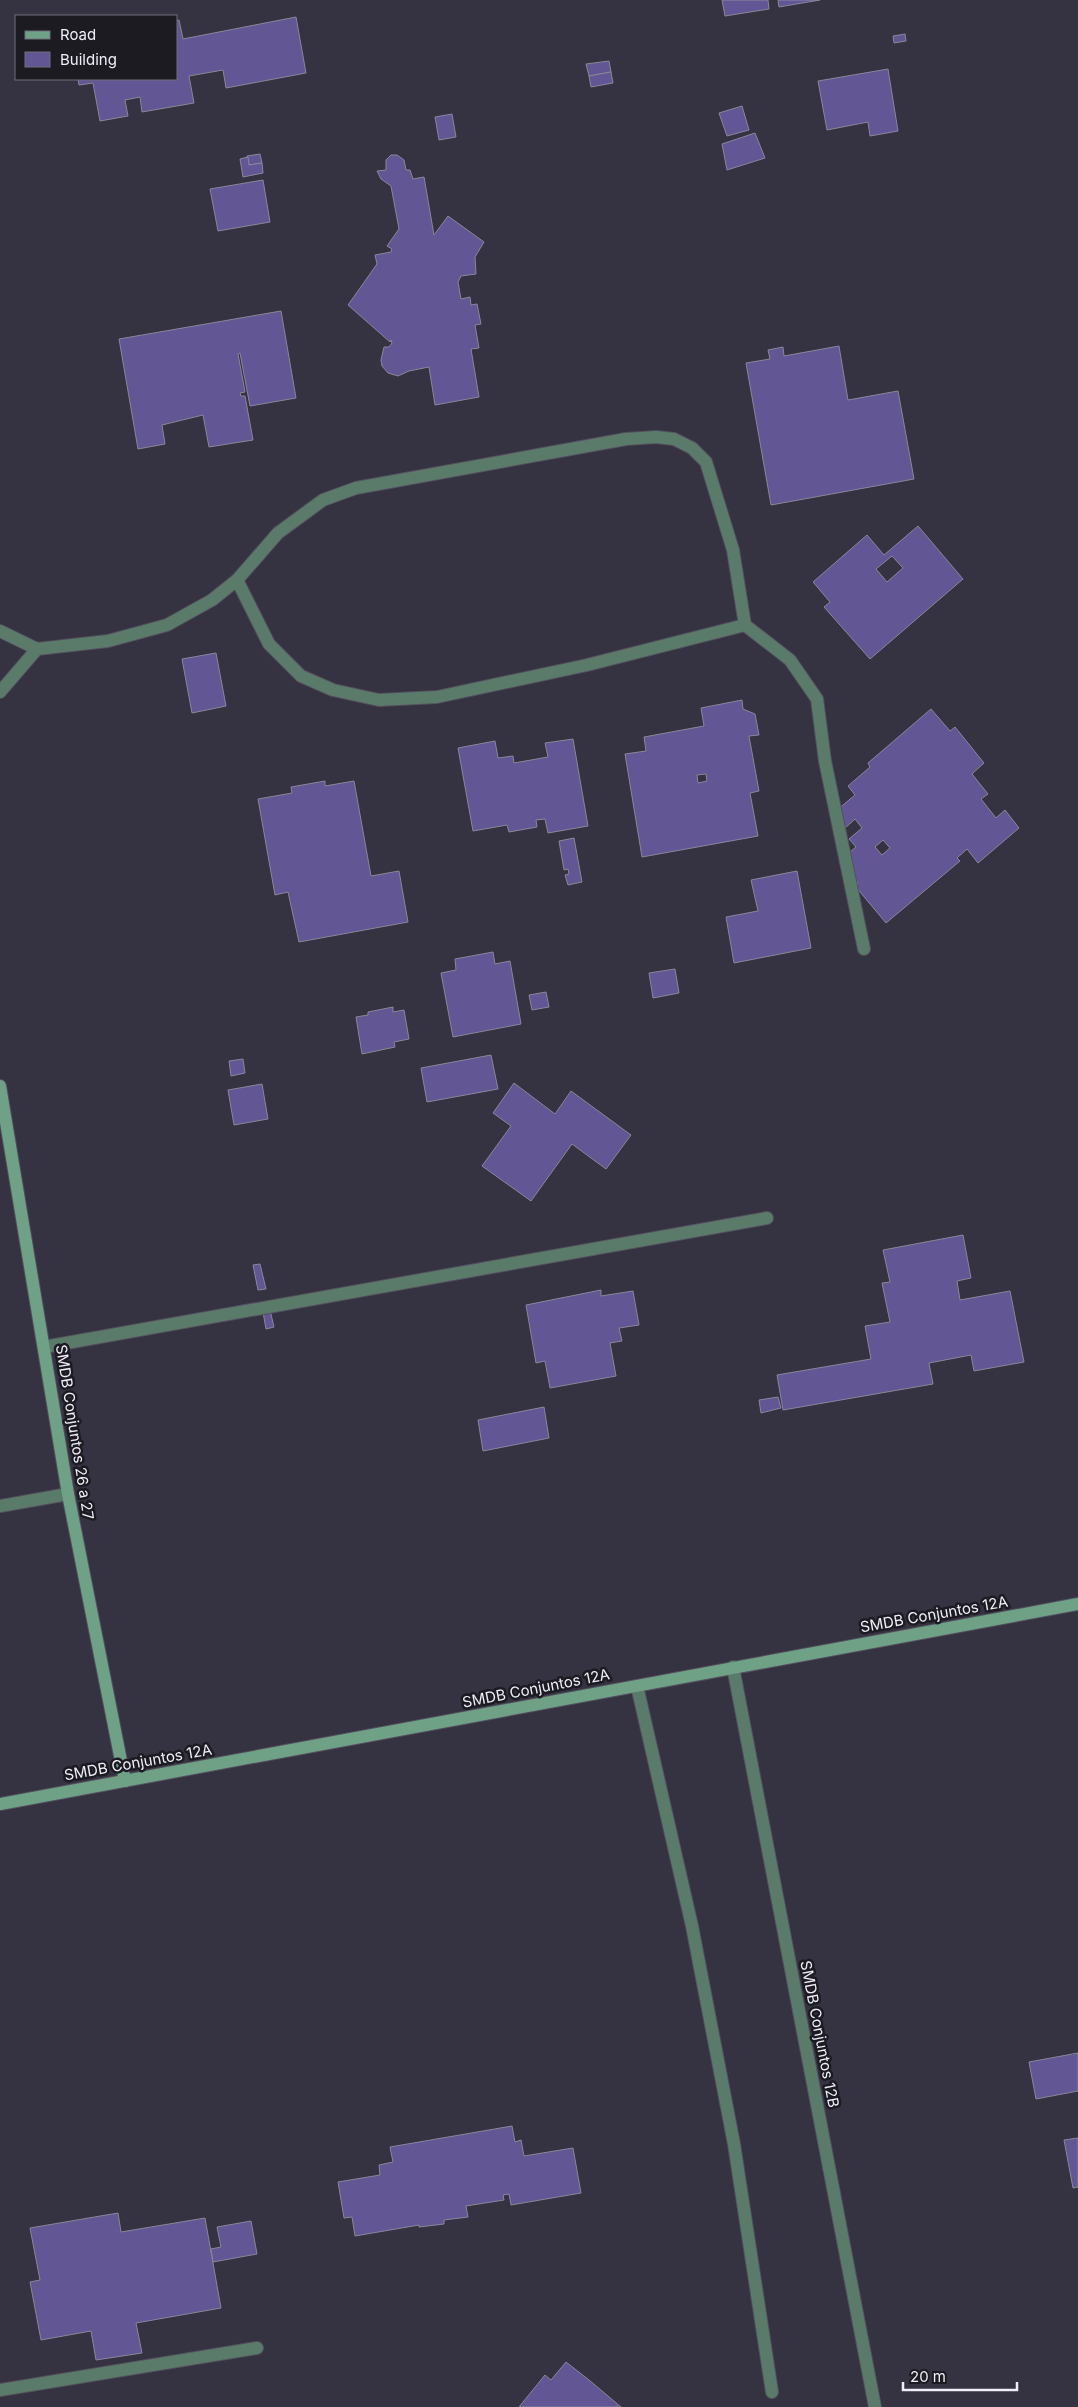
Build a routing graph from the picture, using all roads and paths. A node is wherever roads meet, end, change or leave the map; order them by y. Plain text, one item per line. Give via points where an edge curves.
1 (237, 580) junction
2 (744, 625) junction
3 (0, 631) edge
4 (37, 649) junction
5 (0, 692) edge
6 (864, 949) dead end
7 (0, 1086) edge
8 (767, 1218) dead end
9 (44, 1347) junction
10 (68, 1494) junction
11 (0, 1506) edge
12 (1078, 1604) edge
13 (733, 1668) junction
14 (637, 1686) junction
15 (125, 1782) junction
16 (0, 1804) edge
17 (257, 2348) dead end
18 (0, 2390) edge
19 (772, 2392) dead end
20 (875, 2407) edge

1 - 2 street via 269,644 301,676 333,690 379,700 437,697 587,665
1 - 2 street via 278,533 323,500 356,488 626,439 656,437 680,442 692,448 706,462 733,550
1 - 4 street via 212,600 167,625 108,641
2 - 6 street via 790,660 817,699 825,761
3 - 4 street
4 - 5 street
7 - 9 street, SMDB Conjuntos 26 a 27
8 - 9 street
9 - 10 street, SMDB Conjuntos 26 a 27
10 - 11 street
10 - 15 street, SMDB Conjuntos 26 a 27
12 - 13 street, SMDB Conjuntos 12A
13 - 14 street, SMDB Conjuntos 12A
13 - 20 street, SMDB Conjuntos 12B
14 - 15 street, SMDB Conjuntos 12A
14 - 19 street via 692,1926 734,2144
15 - 16 street, SMDB Conjuntos 12A
17 - 18 street

